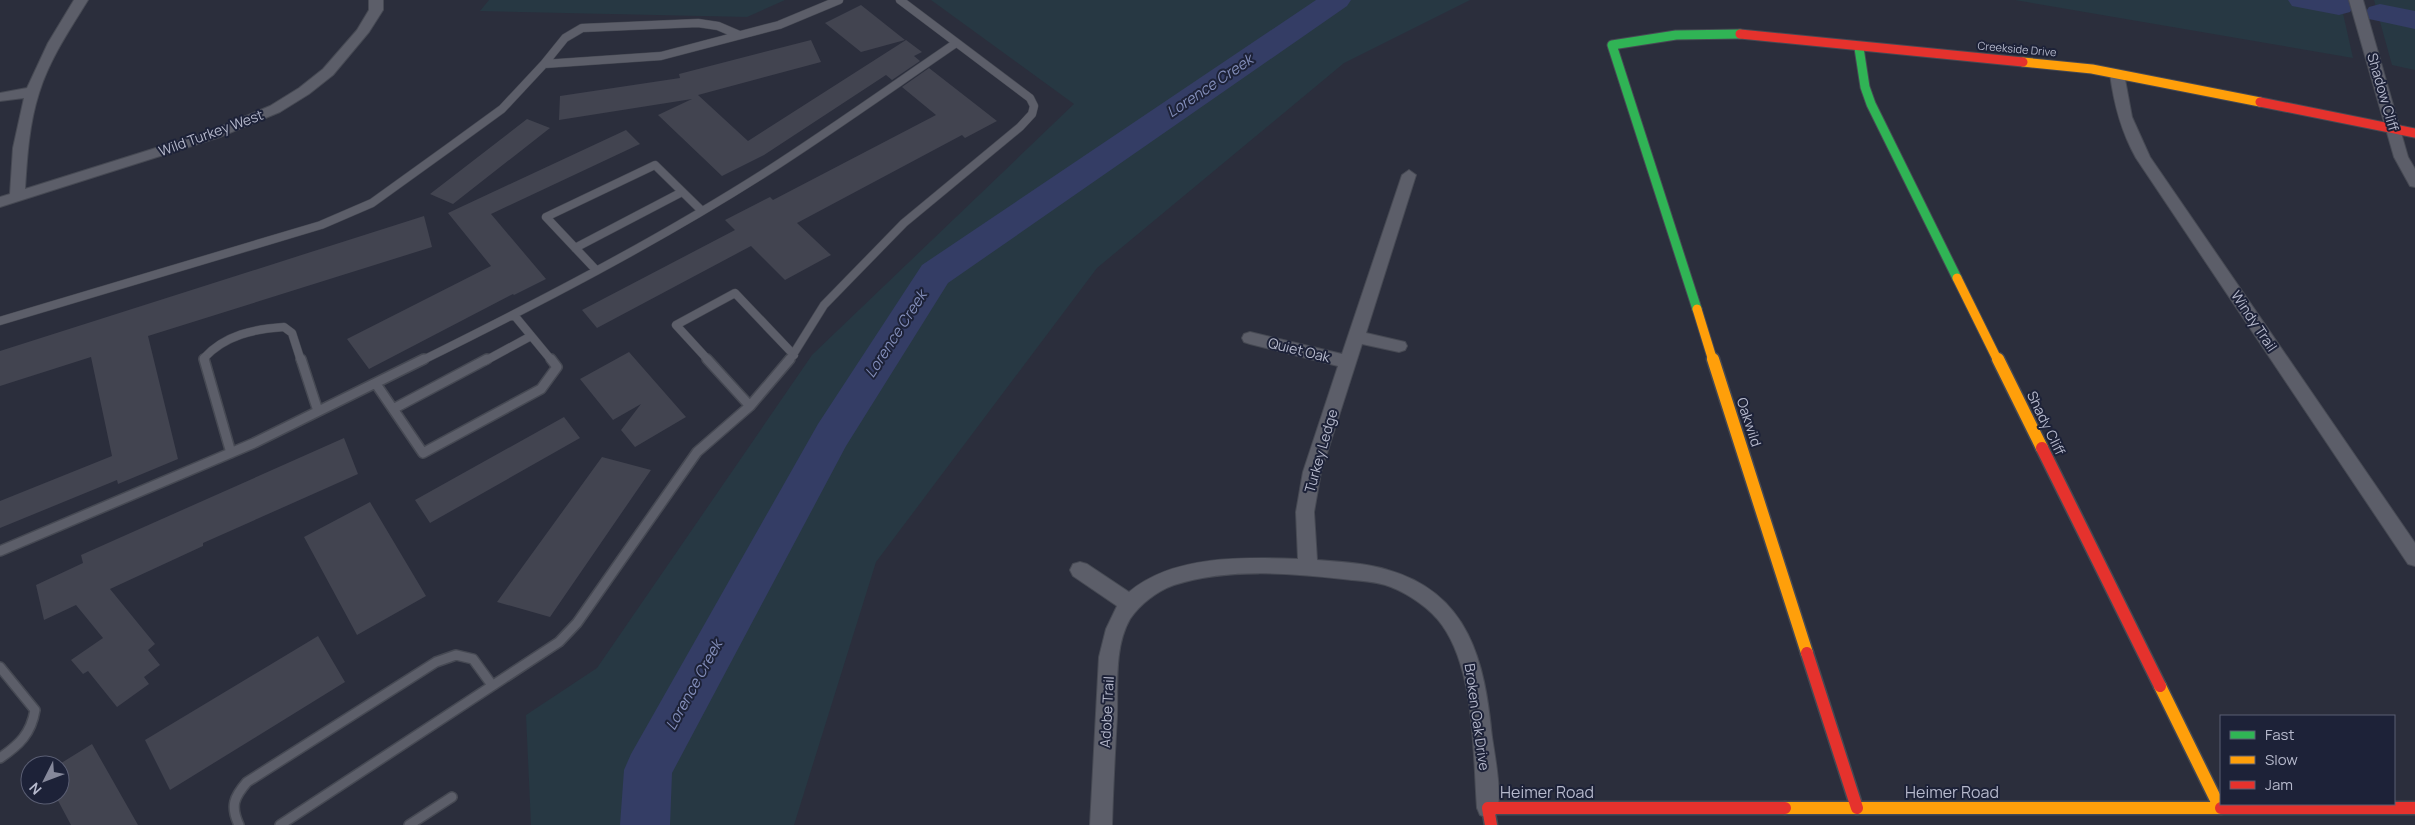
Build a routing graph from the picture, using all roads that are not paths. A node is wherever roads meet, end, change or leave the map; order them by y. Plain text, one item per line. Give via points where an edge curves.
1 (81, 0) edge
2 (376, 0) edge
3 (839, 0) edge
4 (900, 0) edge
5 (2356, 0) edge
6 (739, 35) junction
7 (956, 43) junction
8 (1612, 45) joint
9 (1859, 48) junction
10 (544, 64) junction
11 (2118, 74) junction
12 (32, 92) junction
13 (0, 97) edge
14 (2393, 129) junction
15 (2415, 133) edge
16 (1409, 175) dead end
17 (2415, 182) edge
18 (682, 192) junction
19 (16, 196) junction
20 (0, 202) edge
21 (702, 211) junction
22 (575, 248) junction
23 (596, 270) junction
24 (514, 315) junction
25 (0, 321) edge
26 (531, 336) junction
27 (1356, 337) junction
28 (1250, 338) dead end
29 (1400, 346) dead end
30 (794, 355) junction
31 (1348, 362) junction
32 (376, 384) junction
33 (750, 406) junction
34 (393, 410) junction
35 (318, 411) junction
36 (231, 453) junction
37 (0, 551) edge
38 (2415, 558) edge
39 (1308, 567) junction
40 (1080, 570) dead end
41 (1130, 604) junction
42 (0, 667) edge
43 (492, 685) junction
44 (0, 758) edge
45 (452, 797) dead end
46 (1857, 808) junction
47 (2220, 808) junction
48 (2415, 808) edge
49 (1489, 816) edge
50 (239, 825) edge
51 (280, 825) edge
52 (409, 825) edge
53 (1101, 825) edge

1 - 12 street via 55,43
2 - 19 street, Wild Turkey West via 376,10 366,25 328,72 275,109 215,134
3 - 6 lane via 779,24
4 - 7 lane
5 - 14 street, Shadow Cliff
6 - 10 lane via 660,56
6 - 10 lane via 718,26 698,23 582,28 564,38
7 - 21 lane via 766,172
7 - 30 lane via 1030,98 1034,106 1032,114 904,223 824,305
8 - 9 street, Creekside Drive via 1665,34 1718,32
8 - 46 street, Oakwild
9 - 11 street, Creekside Drive
9 - 47 street, Shady Cliff via 1870,104
10 - 25 lane via 502,109 372,203 322,225
11 - 14 street, Creekside Drive
11 - 38 street, Windy Trail via 2122,114 2143,158
12 - 13 street
12 - 19 street via 20,148
14 - 15 street, Creekside Drive
14 - 17 street, Shadow Cliff via 2401,157
16 - 27 street, Turkey Ledge
18 - 21 lane
18 - 22 lane
18 - 22 lane via 655,165 546,217
19 - 20 street, Wild Turkey West
21 - 23 lane
22 - 23 lane
23 - 24 lane
24 - 26 lane
24 - 32 lane
26 - 34 lane
26 - 34 lane via 557,367 541,389 423,453
27 - 29 street
27 - 31 street, Turkey Ledge
28 - 31 street, Quiet Oak
30 - 33 lane
30 - 33 lane via 734,293 676,325
31 - 39 street, Turkey Ledge via 1312,472 1305,512
32 - 34 lane
32 - 35 lane
33 - 43 lane via 697,452 577,623 559,642
35 - 36 lane
35 - 36 lane via 292,333 284,327 262,328 212,347 204,358
36 - 37 lane
39 - 41 street, Adobe Trail via 1224,567 1180,575 1154,586
39 - 49 street, Broken Oak Drive via 1390,578 1422,594 1449,618 1466,648 1474,675
40 - 41 street
41 - 53 street, Adobe Trail via 1114,634 1109,657
42 - 44 lane via 35,710 33,726 22,743
43 - 50 lane via 473,659 456,655 436,662 247,782 234,797 232,810
43 - 51 lane
45 - 52 lane
46 - 47 street, Heimer Road
46 - 49 street, Heimer Road
47 - 48 street, Heimer Road

